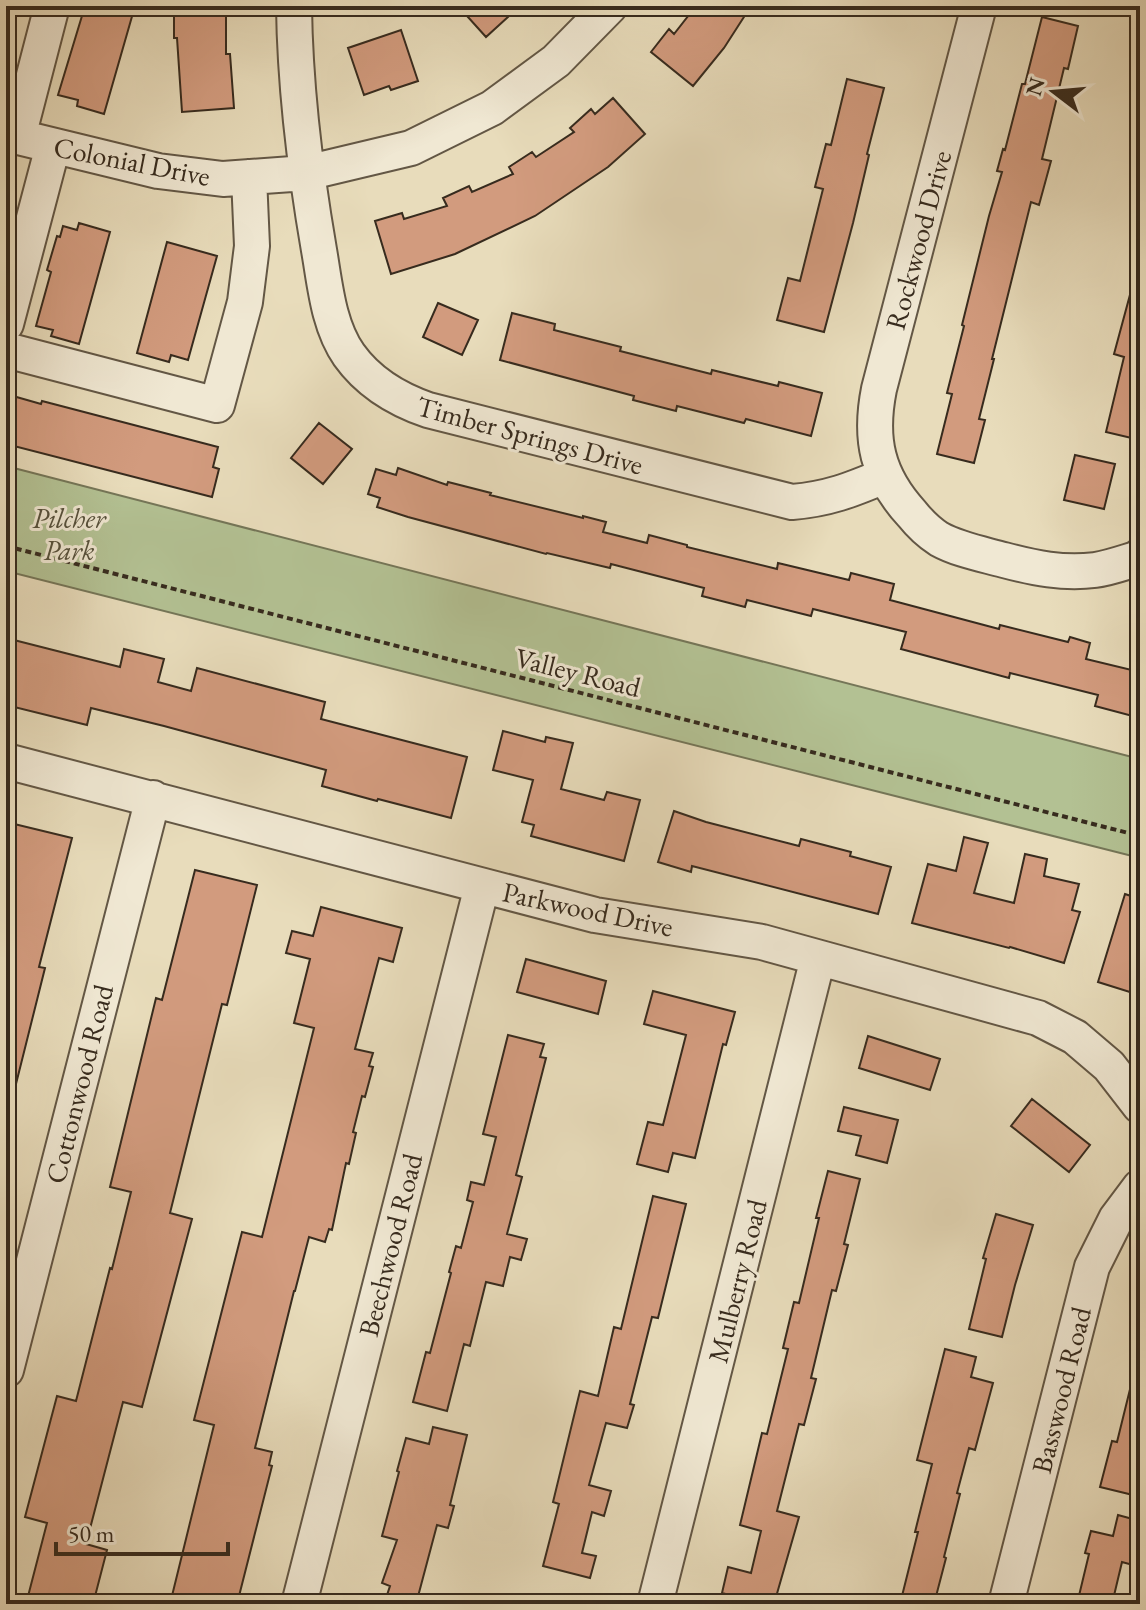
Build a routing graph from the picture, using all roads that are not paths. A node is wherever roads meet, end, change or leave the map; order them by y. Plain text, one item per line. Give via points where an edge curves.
1 (52, 6) edge
2 (294, 6) edge
3 (609, 6) edge
4 (979, 6) edge
5 (12, 135) edge
6 (53, 146) junction
7 (306, 173) junction
8 (249, 177) junction
9 (6, 324) edge
10 (6, 350) edge
11 (884, 476) junction
12 (1140, 556) edge
13 (6, 761) edge
14 (153, 798) junction
15 (482, 886) junction
16 (818, 958) junction
17 (1140, 1106) edge
18 (1140, 1187) edge
19 (6, 1370) edge
20 (299, 1604) edge
21 (655, 1604) edge
22 (1006, 1604) edge

1 - 5 street
2 - 7 street, Timber Springs Drive
3 - 7 street, Colonial Drive via 556,61 492,108 411,148
4 - 11 street, Rockwood Drive via 879,389 876,449
5 - 6 street, Colonial Drive
6 - 8 street, Colonial Drive via 158,171
6 - 9 street
7 - 8 street, Colonial Drive
7 - 11 street, Timber Springs Drive via 335,327 364,372 404,402 792,502 818,500
8 - 10 street via 252,246 245,302 217,405
11 - 12 street via 925,529 970,551 1055,571 1096,570
13 - 14 street, Parkwood Drive
14 - 15 street, Parkwood Drive
14 - 19 street, Cottonwood Road
15 - 16 street, Parkwood Drive via 595,915 762,942
15 - 20 street, Beechwood Road
16 - 17 street, Parkwood Drive via 1038,1018 1075,1037 1109,1066
16 - 21 street, Mulberry Road
18 - 22 street, Basswood Road via 1116,1219 1092,1267

